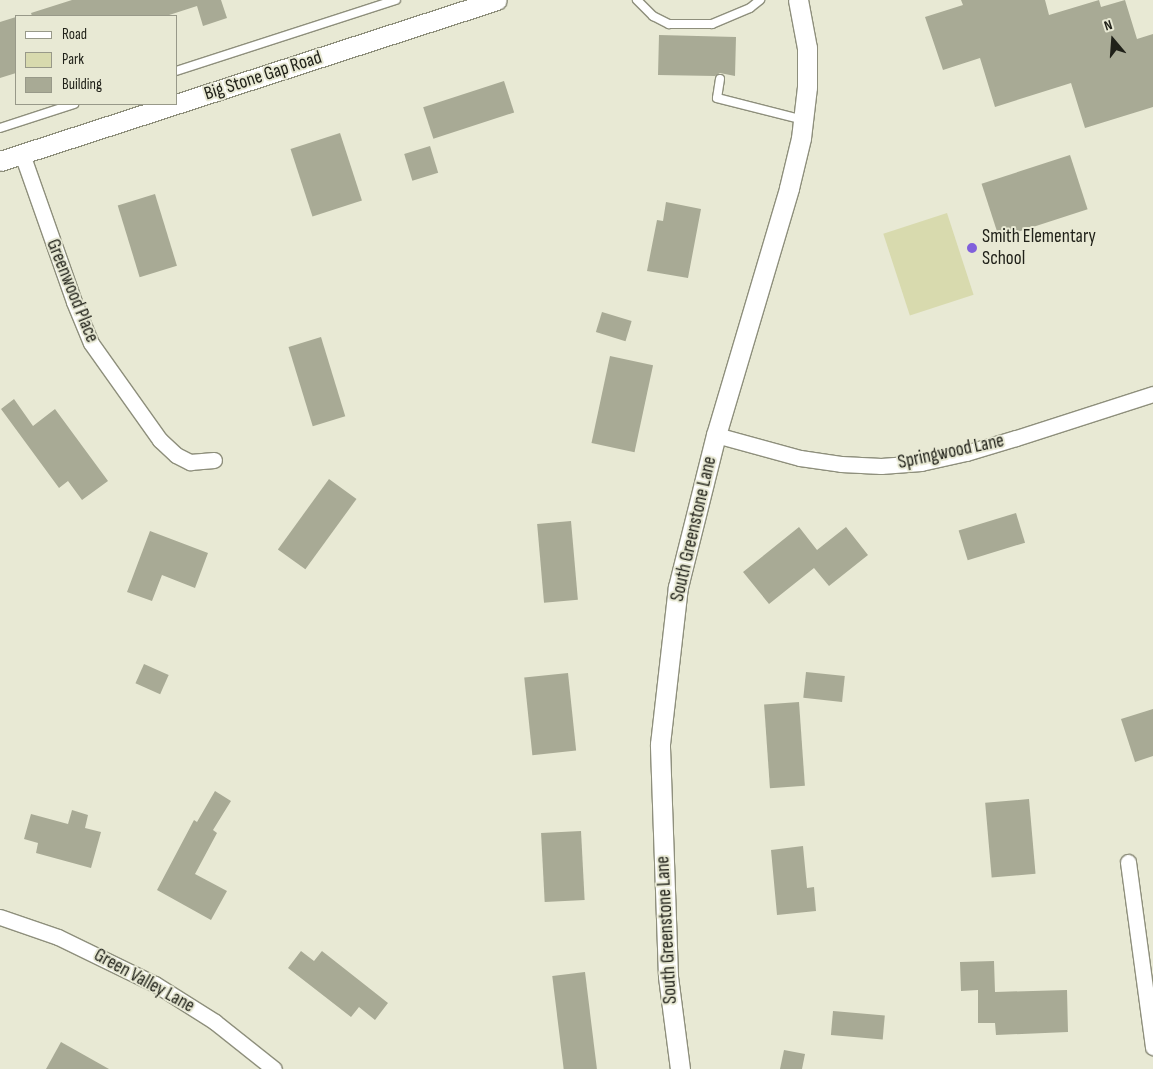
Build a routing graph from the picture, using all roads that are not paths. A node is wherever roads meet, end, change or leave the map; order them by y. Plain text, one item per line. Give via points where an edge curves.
1 (396, 0) edge
2 (497, 0) edge
3 (637, 0) edge
4 (760, 0) edge
5 (798, 0) edge
6 (178, 70) edge
7 (720, 79) dead end
8 (178, 103) edge
9 (71, 105) edge
10 (173, 105) edge
11 (803, 120) junction
12 (0, 128) edge
13 (22, 154) junction
14 (0, 162) edge
15 (1153, 394) edge
16 (716, 435) junction
17 (214, 460) dead end
18 (1128, 862) dead end
19 (0, 917) edge
20 (1153, 1048) edge
21 (274, 1069) edge
22 (680, 1069) edge

1 - 6 lane
2 - 8 street, Big Stone Gap Road
3 - 4 lane via 653,16 668,24 712,24 750,8
5 - 11 street, South Greenstone Lane via 807,48 808,87
7 - 11 lane via 717,98
9 - 12 lane
10 - 13 street, Big Stone Gap Road
11 - 16 street, South Greenstone Lane via 789,188
13 - 14 street, Big Stone Gap Road
13 - 17 street, Greenwood Place via 91,343 160,440 176,455 190,462
15 - 16 street, Springwood Lane via 966,453 921,463 881,466 833,463 800,458
16 - 22 street, South Greenstone Lane via 678,587 660,744 668,976
18 - 20 street
19 - 21 street, Green Valley Lane via 58,937 155,984 215,1022

